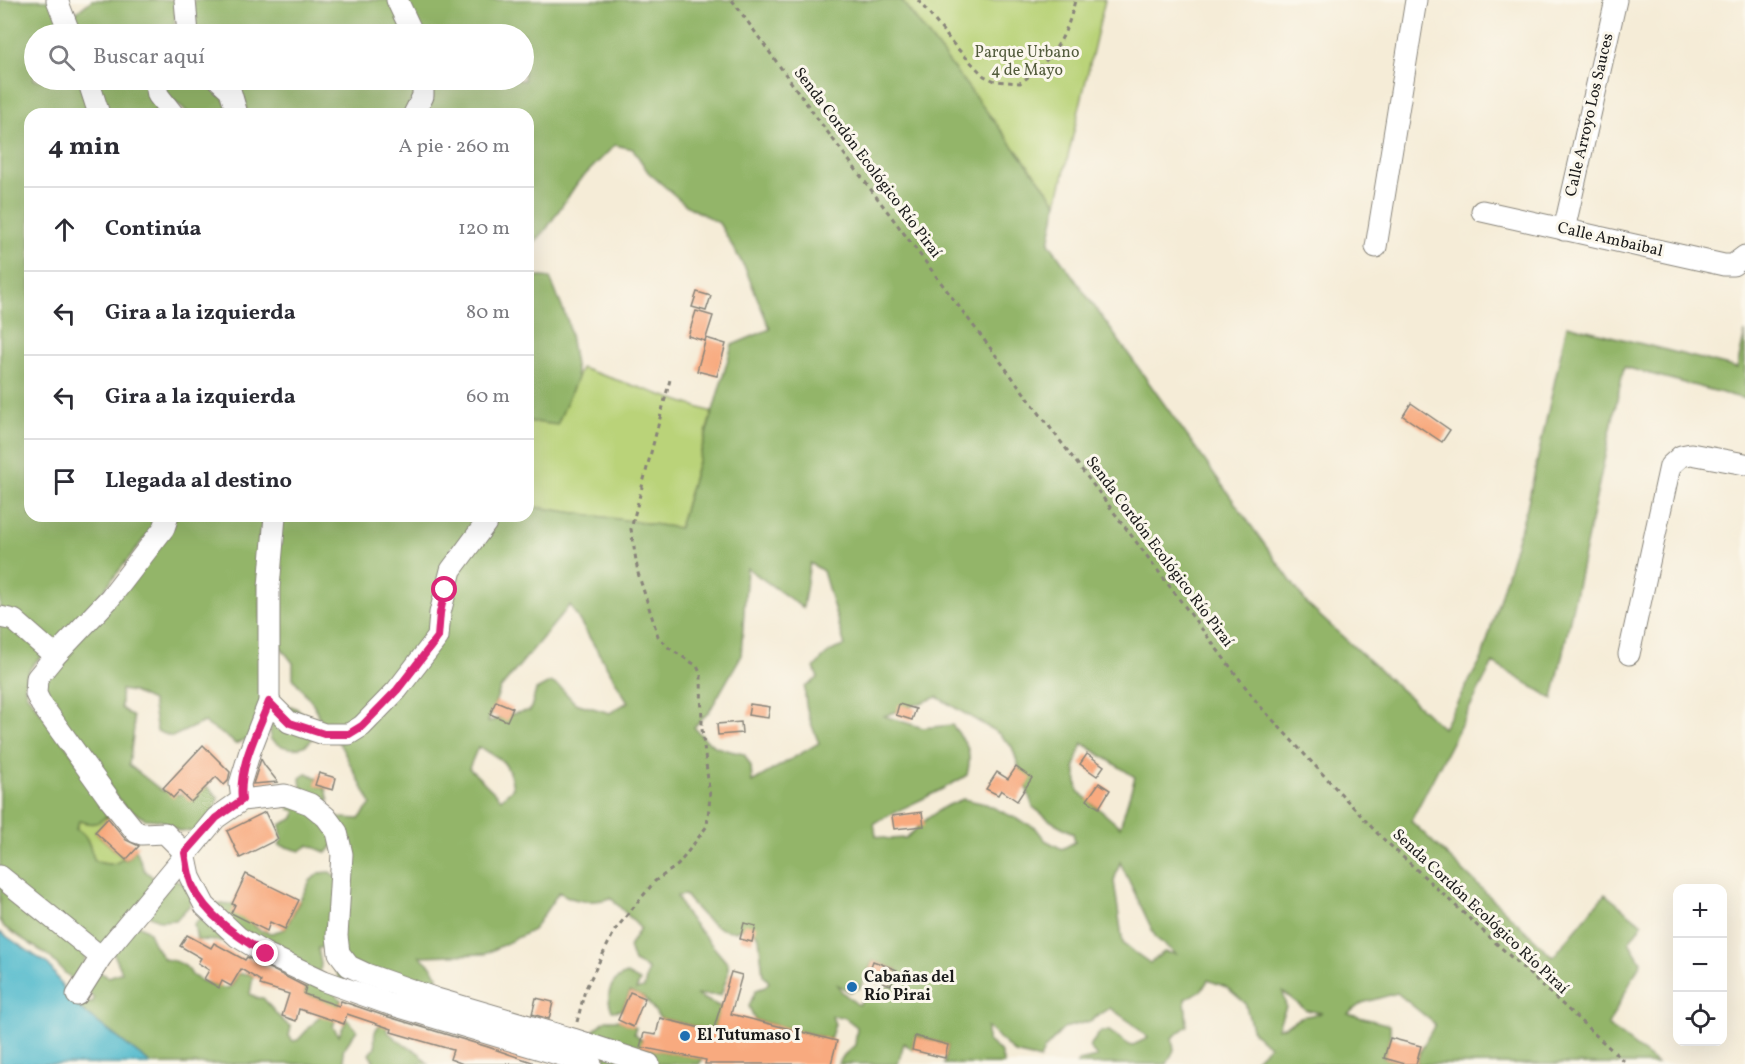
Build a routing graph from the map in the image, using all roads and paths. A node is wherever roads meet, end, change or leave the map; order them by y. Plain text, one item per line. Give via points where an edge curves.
1 (57, 0) edge
2 (185, 0) edge
3 (396, 0) edge
4 (732, 0) edge
5 (918, 0) edge
6 (1075, 0) edge
7 (1416, 0) edge
8 (1616, 0) edge
9 (66, 24) edge
10 (187, 24) edge
11 (408, 24) edge
12 (91, 90) edge
13 (157, 90) edge
14 (230, 90) edge
15 (423, 90) edge
16 (97, 108) edge
17 (168, 108) edge
18 (235, 108) edge
19 (417, 108) edge
20 (1482, 211) dead end
21 (1564, 230) junction
22 (1376, 247) dead end
23 (1742, 259) edge
24 (671, 376) dead end
25 (1745, 464) edge
26 (166, 522) edge
27 (274, 522) edge
28 (486, 522) edge
29 (0, 617) edge
30 (1629, 654) dead end
31 (55, 656) junction
32 (269, 702) junction
33 (242, 800) junction
34 (185, 853) junction
35 (0, 876) edge
36 (100, 957) junction
37 (350, 966) junction
38 (324, 981) junction
39 (77, 995) dead end
40 (435, 1008) junction
41 (573, 1039) junction
42 (591, 1064) edge
43 (649, 1064) edge
44 (1627, 1064) edge

1 - 9 street
2 - 10 street
3 - 11 street
4 - 44 path, Senda Cordón Ecológico Río Piraí via 1259,705 1378,834
5 - 6 path via 984,76 1020,83 1050,58 1066,31
7 - 22 street
8 - 21 street, Calle Arroyo Los Sauces
12 - 16 street
13 - 17 street
14 - 18 street
15 - 19 street
20 - 21 street, Calle Ambaibal
21 - 23 street, Calle Ambaibal via 1724,265
24 - 41 path via 631,529 638,573 658,636 697,666 701,675 710,797 707,826 678,865 654,881 615,930 585,990
25 - 30 street via 1691,454 1681,456 1671,466
26 - 31 street via 110,598
27 - 32 street via 269,586
28 - 32 street via 451,570 438,637 397,690 362,726 349,734 324,734 290,723
29 - 31 street via 14,620
31 - 34 street via 37,678 36,694 41,704 136,832 165,833
32 - 33 street via 240,784
33 - 34 street via 216,818
33 - 37 street via 285,795 310,804 337,832 342,854 337,936 339,953
34 - 36 street
34 - 38 street via 190,877 205,906 238,937
35 - 36 street
36 - 39 street
37 - 38 street
37 - 40 street
38 - 40 street
40 - 41 street
40 - 42 street
41 - 43 street

